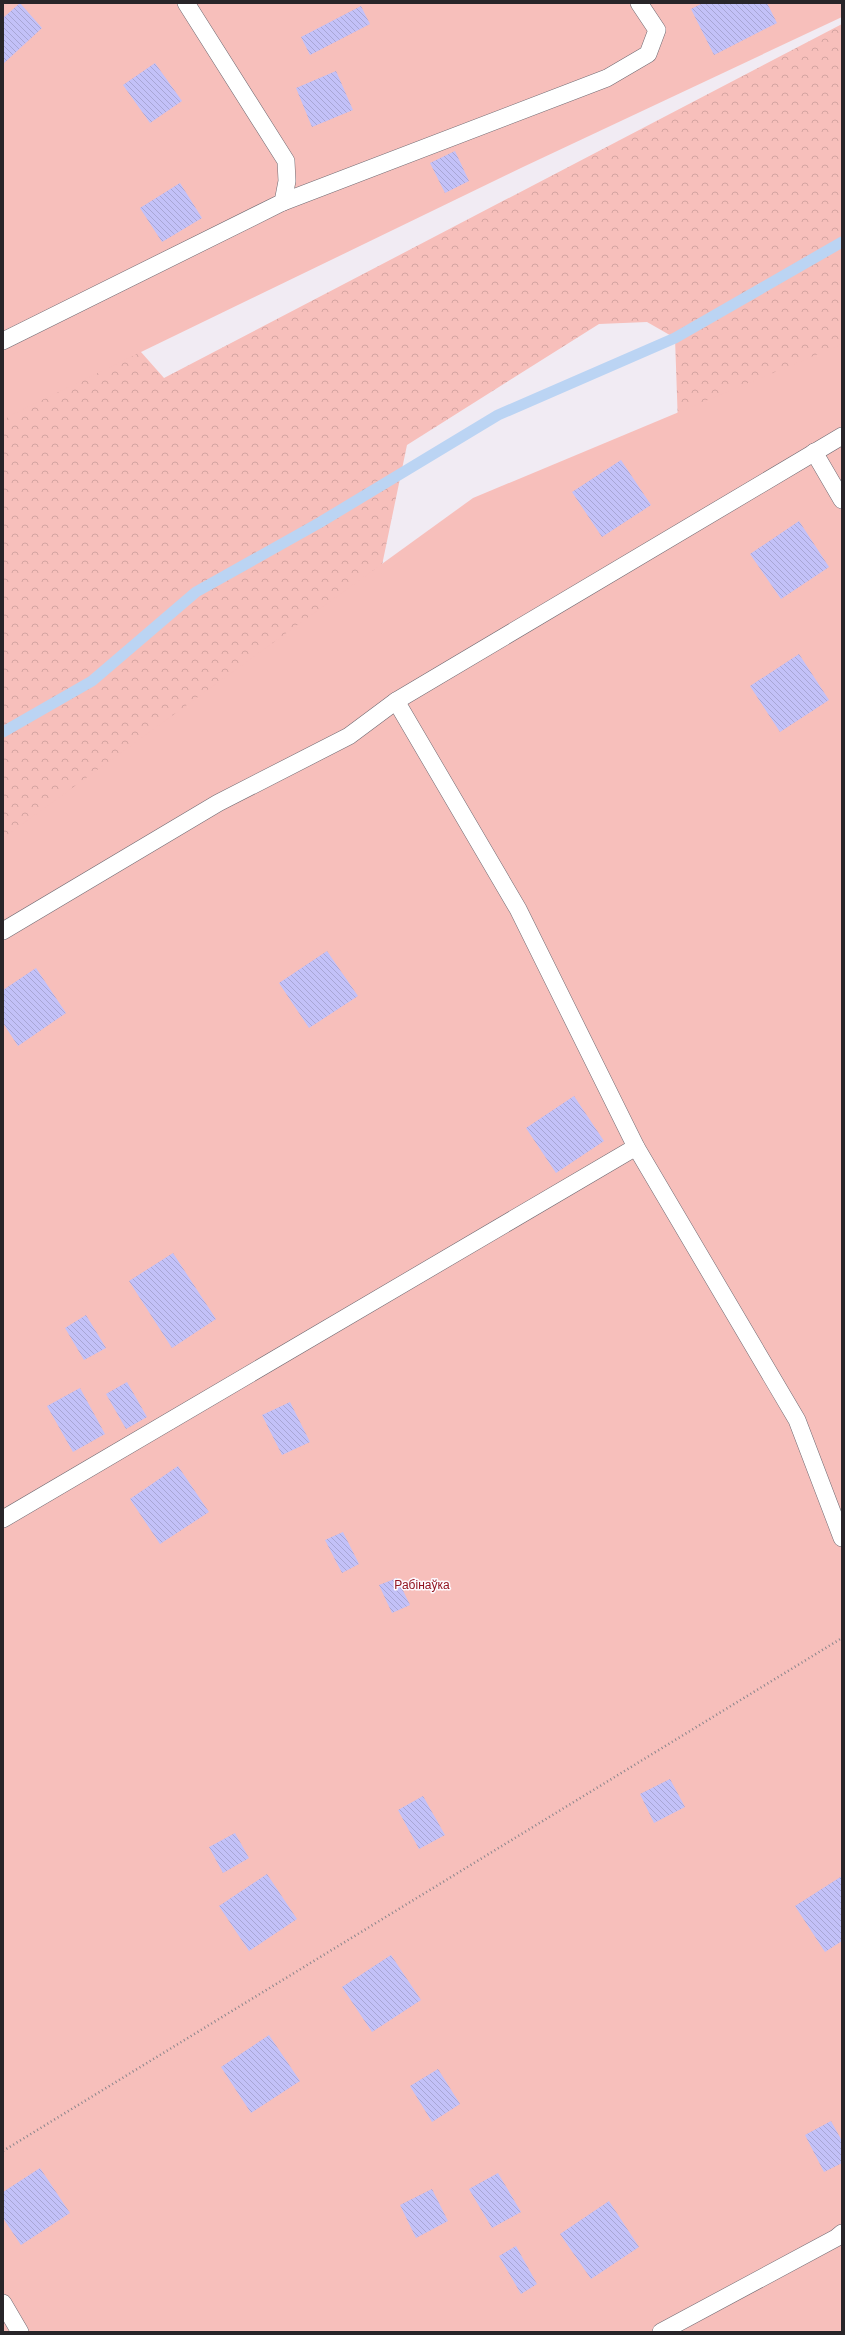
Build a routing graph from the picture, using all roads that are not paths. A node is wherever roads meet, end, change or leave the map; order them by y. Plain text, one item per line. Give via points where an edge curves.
1 (186, 3) edge
2 (639, 3) edge
3 (283, 202) junction
4 (3, 341) edge
5 (842, 436) edge
6 (814, 452) junction
7 (842, 500) edge
8 (396, 701) junction
9 (3, 931) edge
10 (636, 1147) junction
11 (3, 1519) edge
12 (842, 1538) edge
13 (842, 2233) edge
14 (3, 2303) edge
15 (20, 2332) edge
16 (661, 2332) edge

1 - 3 lane via 286,161 287,181
2 - 3 lane via 657,30 648,54 607,78
3 - 4 lane
5 - 6 lane
6 - 7 lane
6 - 8 lane
8 - 9 lane via 349,736 218,803
8 - 10 lane via 518,909
10 - 11 lane
10 - 12 lane via 797,1420
13 - 16 lane
14 - 15 lane

